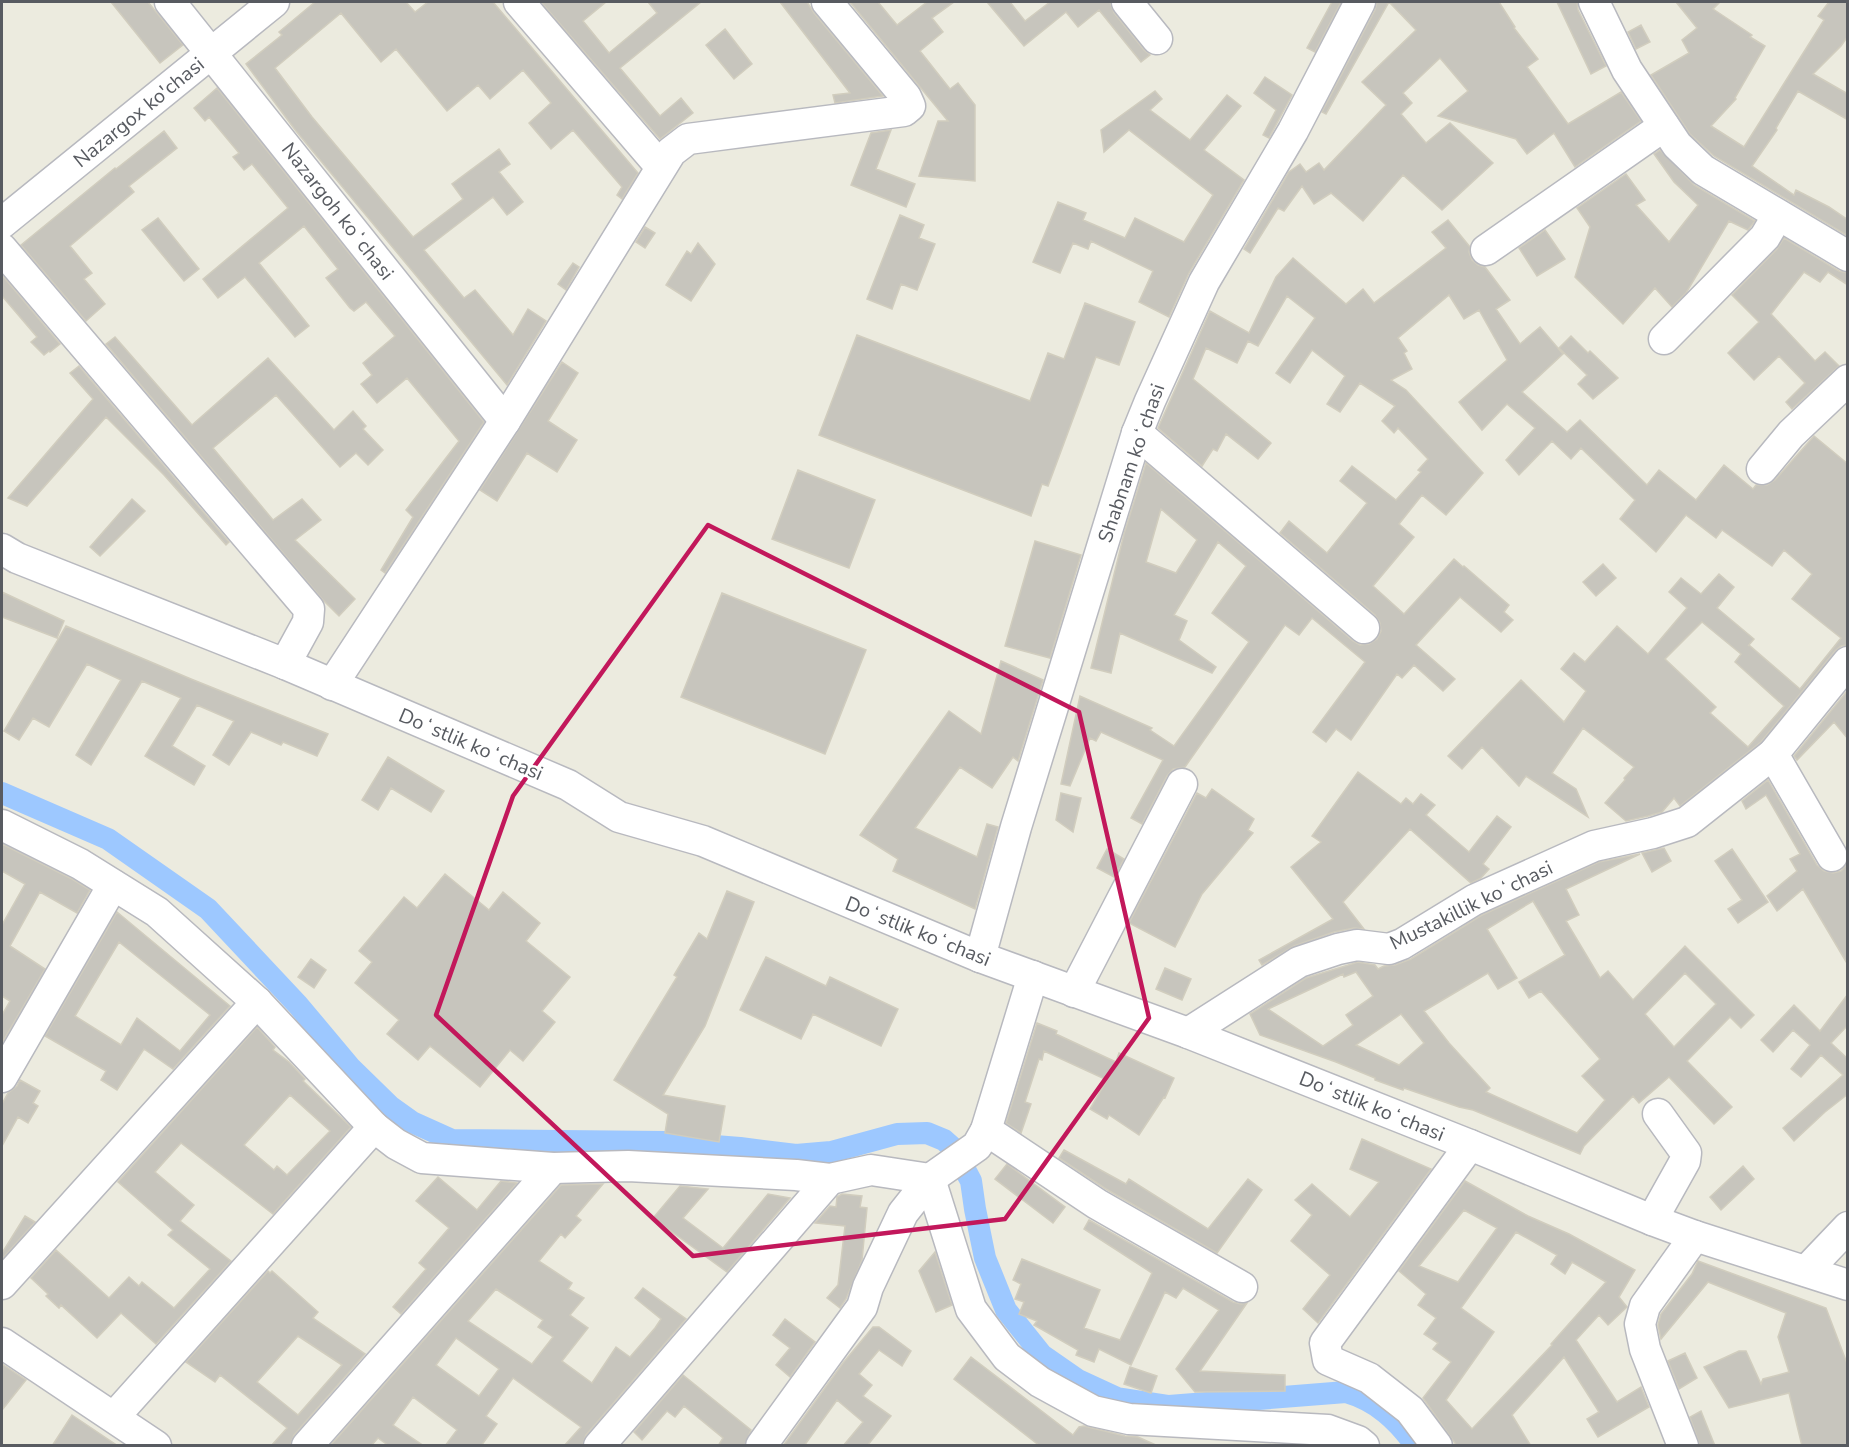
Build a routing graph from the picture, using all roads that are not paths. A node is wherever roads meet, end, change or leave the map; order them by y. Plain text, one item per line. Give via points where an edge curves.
1 (170, 2) edge
2 (274, 2) edge
3 (519, 2) edge
4 (827, 2) edge
5 (1127, 2) edge
6 (1360, 2) edge
7 (1594, 2) edge
8 (1157, 39) dead end
9 (212, 52) junction
10 (1664, 126) junction
11 (660, 166) junction
12 (1778, 215) junction
13 (2, 223) edge
14 (2, 249) edge
15 (1486, 250) dead end
16 (1848, 256) edge
17 (1664, 339) dead end
18 (1848, 380) edge
19 (505, 421) junction
20 (1137, 433) junction
21 (1762, 469) dead end
22 (2, 549) edge
23 (1364, 627) dead end
24 (1848, 662) edge
25 (285, 664) junction
26 (332, 685) junction
27 (1773, 754) junction
28 (1182, 784) dead end
29 (2, 825) edge
30 (1832, 856) dead end
31 (113, 885) junction
32 (980, 957) junction
33 (1033, 976) junction
34 (1074, 992) junction
35 (257, 1002) junction
36 (1188, 1033) junction
37 (2, 1077) edge
38 (1658, 1114) dead end
39 (374, 1127) junction
40 (981, 1138) junction
41 (1470, 1145) junction
42 (553, 1168) junction
43 (938, 1175) junction
44 (830, 1179) junction
45 (1652, 1220) junction
46 (1848, 1227) edge
47 (1695, 1236) junction
48 (1806, 1271) junction
49 (2, 1284) edge
50 (1848, 1285) edge
51 (1242, 1287) dead end
52 (2, 1343) edge
53 (114, 1417) junction
54 (1359, 1444) edge
55 (156, 1446) edge
56 (307, 1446) edge
57 (598, 1446) edge
58 (761, 1446) edge
59 (1437, 1446) edge
60 (1683, 1446) edge

1 - 9 street, Nazargoh koʻchasi
2 - 9 street, Nazargox ko'chasi
3 - 11 street
4 - 11 street via 910,106 904,111 688,139
5 - 8 street
6 - 20 street, Shabnam koʻchasi via 1293,132 1204,282
7 - 10 street via 1627,70
9 - 13 street, Nazargox ko'chasi
9 - 19 street, Nazargoh koʻchasi
10 - 12 street via 1703,170
10 - 15 street
11 - 19 street
12 - 16 street
12 - 17 street via 1765,237
14 - 25 street via 309,609 308,622
18 - 21 street via 1791,434
19 - 26 street
20 - 23 street
20 - 32 street, Shabnam koʻchasi
22 - 25 street, Doʻstlik koʻchasi
24 - 27 street, Mustakillik koʻchasi
25 - 26 street, Doʻstlik koʻchasi
26 - 32 street, Doʻstlik koʻchasi via 568,785 619,817 703,841
27 - 30 street
27 - 36 street, Mustakillik koʻchasi via 1687,822 1594,846 1474,900 1389,949 1357,945 1299,962
28 - 34 street
29 - 31 street
31 - 35 street via 157,912
31 - 37 street
32 - 33 street, Doʻstlik koʻchasi
33 - 34 street, Doʻstlik koʻchasi
33 - 40 street
34 - 36 street, Doʻstlik koʻchasi
35 - 39 street
35 - 49 street
36 - 41 street, Doʻstlik koʻchasi
38 - 45 street via 1686,1153
39 - 42 street via 422,1158
39 - 53 street
40 - 43 street
40 - 51 street
41 - 45 street, Doʻstlik koʻchasi
41 - 59 street via 1325,1343 1328,1360 1369,1378 1410,1410
42 - 44 street via 628,1166
42 - 56 street
43 - 44 street via 871,1170
43 - 54 street via 971,1309 1007,1357 1040,1382 1093,1411 1129,1419 1328,1431
43 - 58 street via 903,1213 862,1307
44 - 57 street
45 - 47 street, Doʻstlik koʻchasi
46 - 48 street
47 - 48 street, Doʻstlik koʻchasi
47 - 60 street via 1645,1306 1640,1324 1645,1349
48 - 50 street, Doʻstlik koʻchasi
52 - 53 street
53 - 55 street

